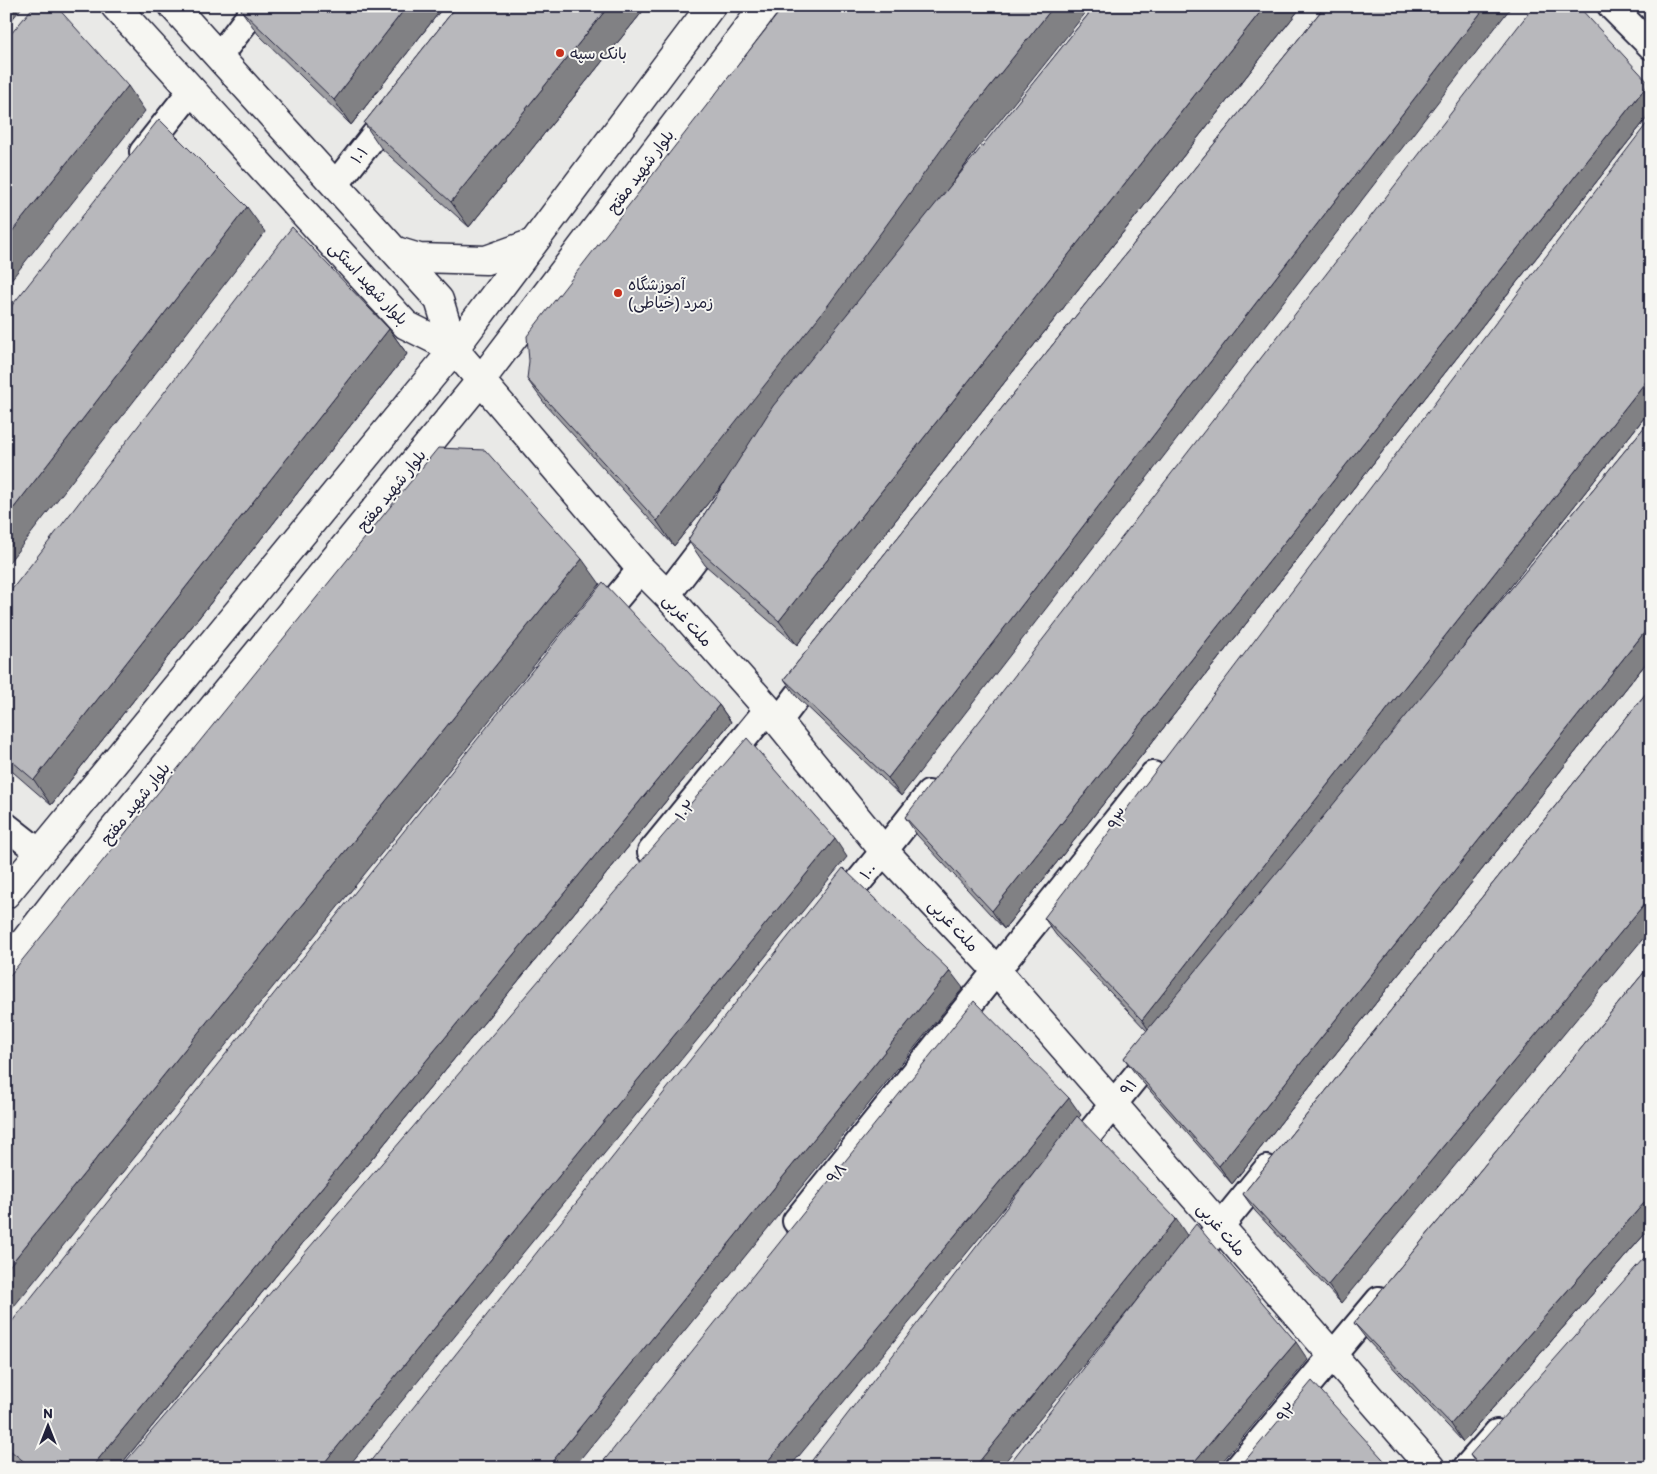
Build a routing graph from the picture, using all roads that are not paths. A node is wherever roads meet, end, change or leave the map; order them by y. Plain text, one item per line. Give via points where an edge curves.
1 (115, 6) edge
2 (173, 6) edge
3 (257, 6) edge
4 (711, 6) edge
5 (765, 6) edge
6 (1611, 6) edge
7 (1651, 46) edge
8 (218, 56) junction
9 (192, 90) junction
10 (408, 92) edge
11 (130, 169) edge
12 (335, 185) junction
13 (533, 243) junction
14 (396, 252) junction
15 (454, 349) junction
16 (481, 380) junction
17 (732, 509) edge
18 (641, 569) junction
19 (667, 596) junction
20 (578, 646) edge
21 (833, 650) edge
22 (773, 716) junction
23 (1165, 760) edge
24 (946, 772) edge
25 (6, 826) edge
26 (884, 851) junction
27 (39, 852) junction
28 (636, 870) edge
29 (6, 894) edge
30 (824, 923) edge
31 (6, 965) edge
32 (997, 971) junction
33 (1174, 1029) edge
34 (1114, 1104) junction
35 (1283, 1150) edge
36 (1052, 1180) edge
37 (1220, 1227) junction
38 (779, 1243) edge
39 (1396, 1278) edge
40 (1172, 1287) edge
41 (1333, 1356) junction
42 (1512, 1415) edge
43 (1238, 1468) edge
44 (1431, 1468) edge
45 (1466, 1468) edge

1 - 9 main road, بلوار شهید استکی
2 - 8 main road
3 - 8 street
4 - 13 main road
5 - 16 main road, بلوار شهید مفتح
6 - 7 street
8 - 12 main road
9 - 11 street
9 - 15 main road, بلوار شهید استکی via 304,227 406,325
10 - 12 street, ۱۰۱
12 - 14 main road
13 - 14 main road via 486,260 419,258
13 - 15 main road
14 - 15 main road via 439,300
15 - 16 main road, ملت غربی
15 - 27 main road
16 - 18 main road, ملت غربی
16 - 31 main road, بلوار شهید مفتح
17 - 19 street
18 - 19 main road, ملت غربی
18 - 20 street
19 - 22 main road, ملت غربی
21 - 22 street, ۱۰۲
22 - 26 main road, ملت غربی
22 - 28 street, ۱۰۲
23 - 32 street, ۹۳
24 - 26 street, ۱۰۰
25 - 27 street
26 - 30 street, ۱۰۰
26 - 32 main road, ملت غربی
27 - 29 main road
32 - 34 main road, ملت غربی
32 - 38 street, ۹۸
33 - 34 street, ۹۱
34 - 36 street, ۹۱
34 - 37 main road, ملت غربی
35 - 37 street
37 - 40 street
37 - 41 main road, ملت غربی
39 - 41 street, ۹۲
41 - 43 street, ۹۲
41 - 44 main road, ملت غربی
42 - 45 street

